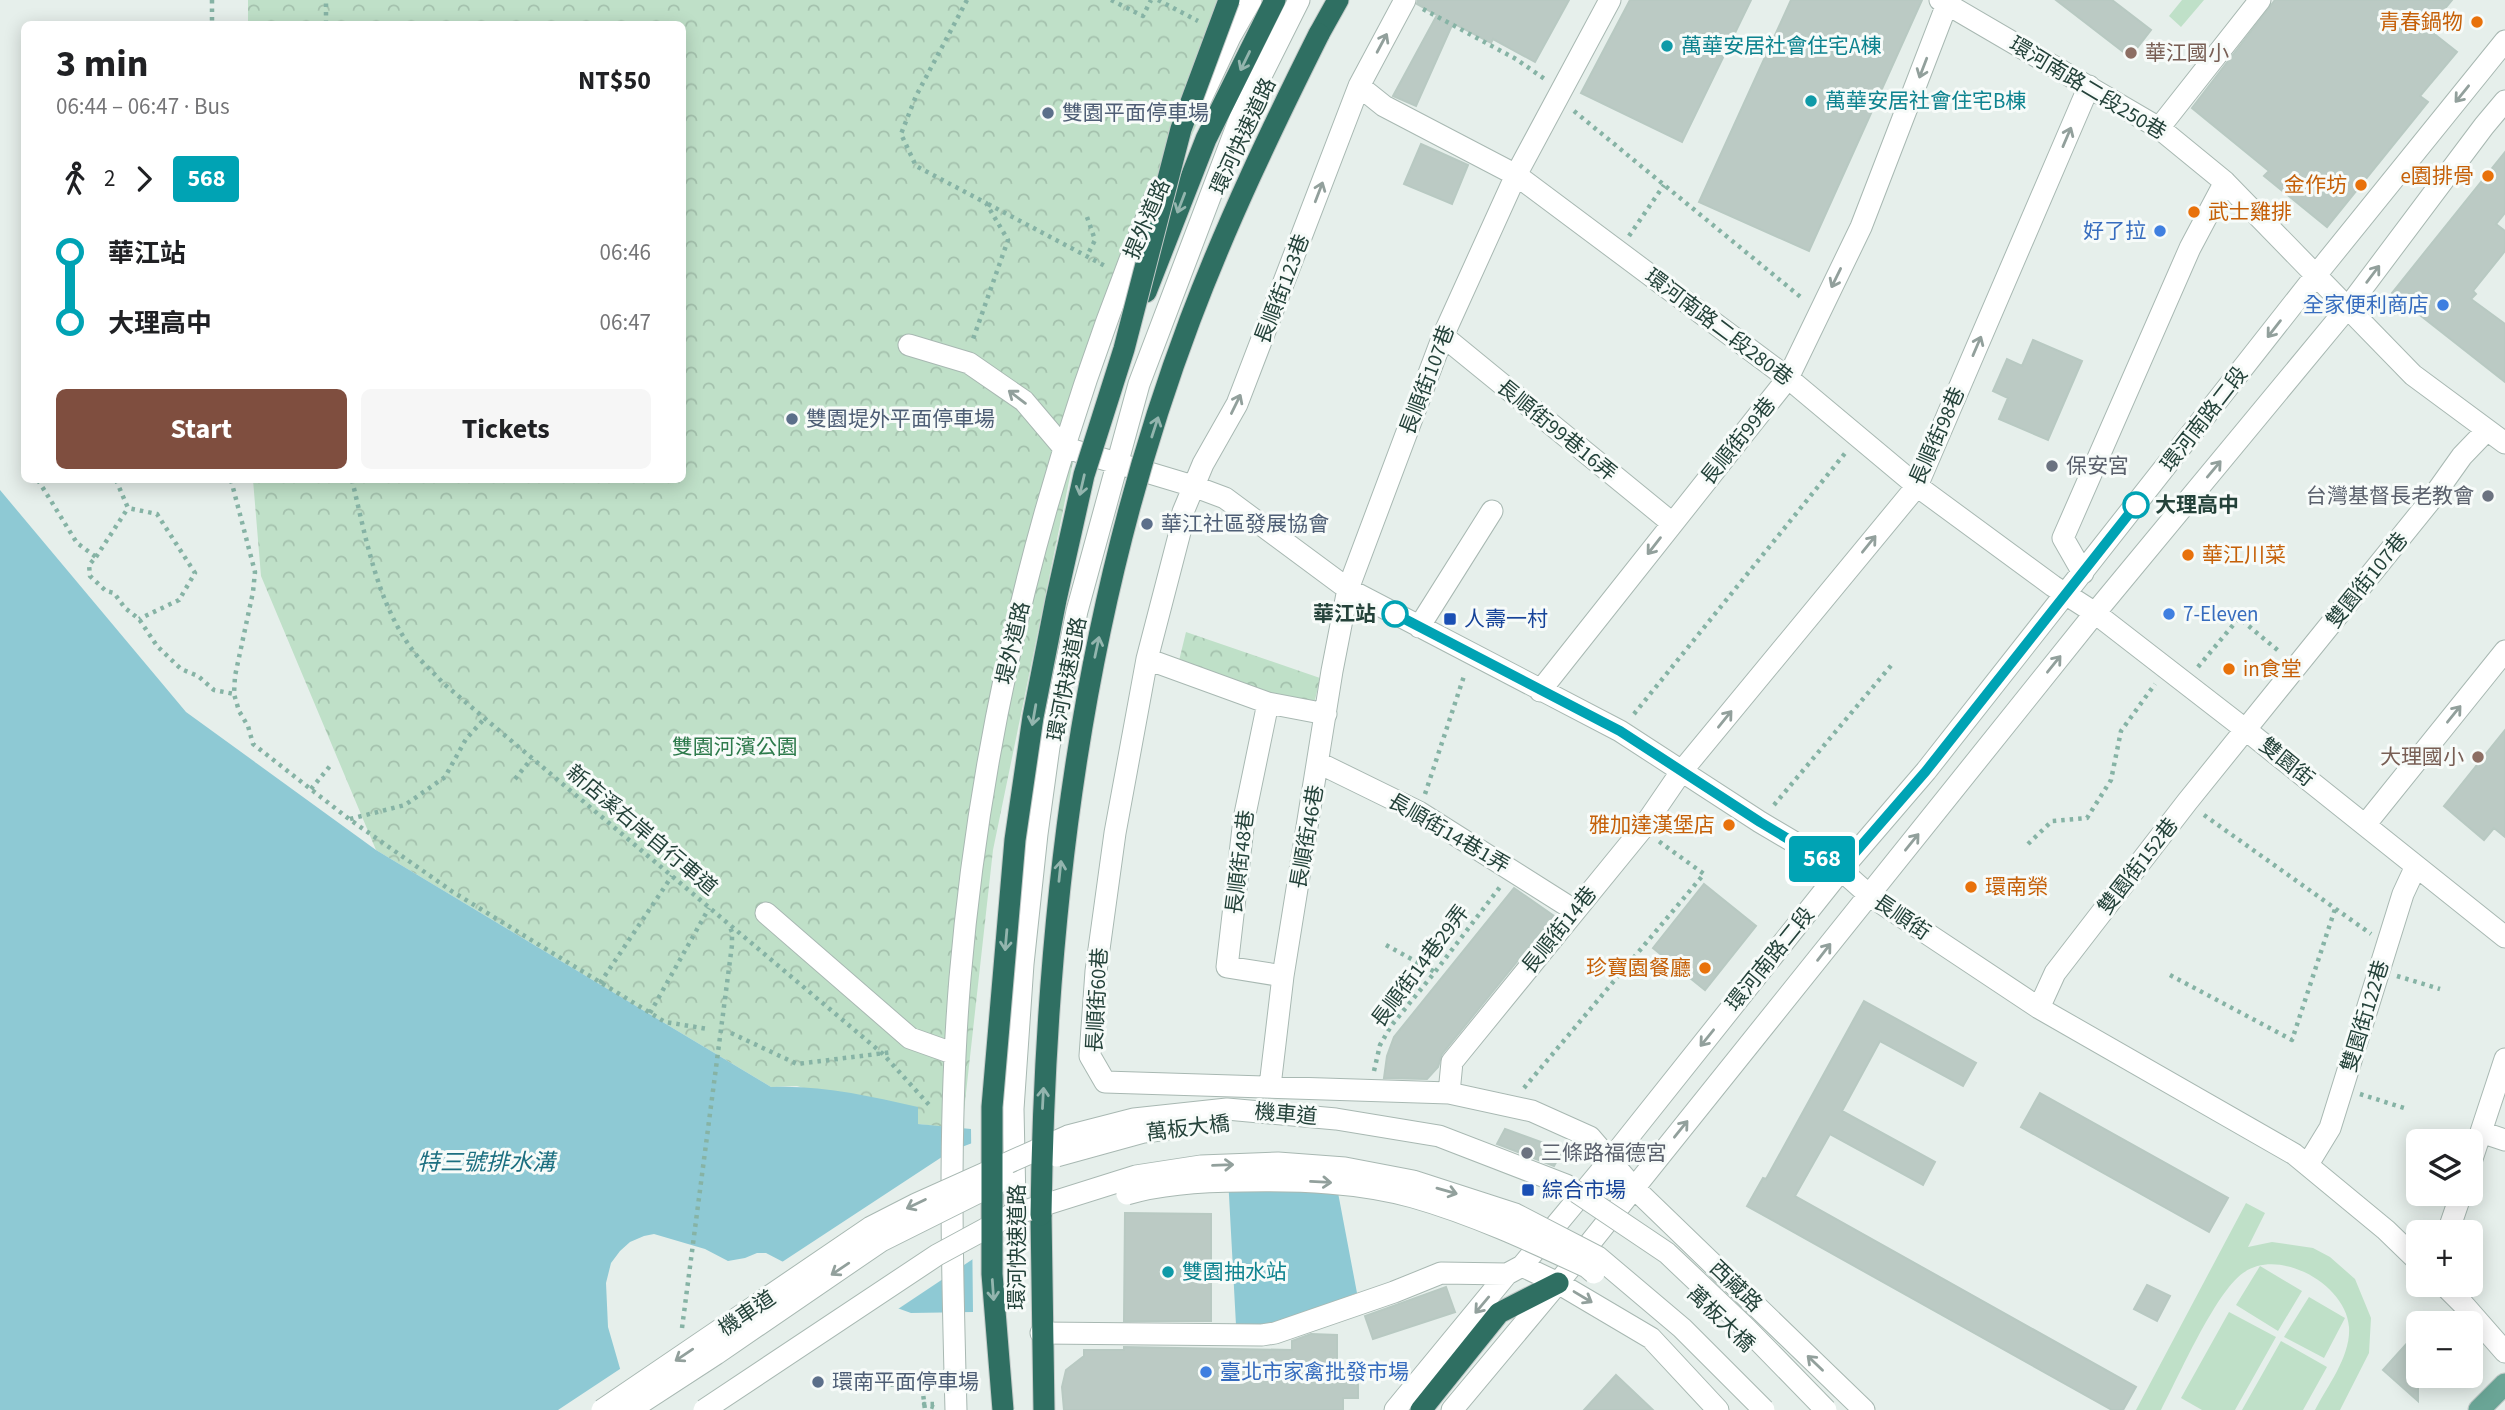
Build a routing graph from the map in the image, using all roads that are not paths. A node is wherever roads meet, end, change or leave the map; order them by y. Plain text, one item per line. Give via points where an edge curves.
1 (1229, 0) edge
2 (1251, 0) edge
3 (1275, 0) edge
4 (1298, 0) edge
5 (1338, 0) edge
6 (1609, 0) edge
7 (2260, 0) edge
8 (1944, 2) edge
9 (1412, 3) edge
10 (2505, 41) edge
11 (1359, 86) junction
12 (2089, 86) junction
13 (2505, 101) edge
14 (2160, 128) junction
15 (1516, 175) junction
16 (2225, 182) junction
17 (2316, 275) junction
18 (2348, 306) junction
19 (1443, 336) junction
20 (909, 345) dead end
21 (1124, 349) junction
22 (1788, 378) junction
23 (2487, 430) junction
24 (2505, 443) edge
25 (1063, 447) junction
26 (1116, 463) junction
27 (1193, 486) junction
28 (1917, 486) junction
29 (1492, 511) dead end
30 (1672, 523) junction
31 (2083, 572) junction
32 (1348, 589) junction
33 (2064, 593) junction
34 (2095, 613) junction
35 (1419, 627) junction
36 (2505, 651) edge
37 (1147, 659) junction
38 (1540, 691) junction
39 (1268, 703) junction
40 (1326, 714) junction
41 (2246, 730) junction
42 (1319, 763) junction
43 (1681, 772) junction
44 (2365, 825) junction
45 (2416, 866) junction
46 (1840, 870) junction
47 (1869, 895) junction
48 (1574, 910) junction
49 (766, 913) dead end
50 (2505, 937) edge
51 (1283, 976) junction
52 (2039, 1008) junction
53 (955, 1054) junction
54 (2505, 1059) edge
55 (1270, 1086) junction
56 (1449, 1093) junction
57 (2482, 1129) edge
58 (2483, 1133) edge
59 (2505, 1140) edge
60 (1611, 1159) junction
61 (2308, 1164) junction
62 (1633, 1187) junction
63 (1015, 1203) dead end
64 (2406, 1249) edge
65 (1515, 1270) junction
66 (1558, 1283) junction
67 (2456, 1297) edge
68 (1041, 1333) junction
69 (2505, 1352) edge
70 (2505, 1384) edge
71 (603, 1410) edge
72 (630, 1410) edge
73 (704, 1410) edge
74 (724, 1410) edge
75 (956, 1410) edge
76 (1005, 1410) edge
77 (1044, 1410) edge
78 (1395, 1410) edge
79 (1421, 1410) edge
80 (1452, 1410) edge
81 (1718, 1410) edge
82 (1746, 1410) edge
83 (1764, 1410) edge
84 (1812, 1410) edge
85 (1826, 1410) edge
86 (1864, 1410) edge
87 (2479, 1410) edge

1 - 21 highway, bridge via 1181,129
2 - 25 street, 提外道路 via 1157,192
3 -> 21 highway, 環河快速道路, bridge via 1206,139
4 - 26 street via 1240,118 1139,384
68 -> 5 highway, 環河快速道路, bridge via 1042,1107 1049,991 1081,724 1108,597 1144,457 1190,321 1264,144
6 - 15 street, 長順街107巷
7 - 14 street
8 - 12 street, 環河南路二段250巷
8 -> 22 street, 長順街99巷 via 1861,228
11 -> 9 street, 長順街123巷
10 -> 17 street, 環河南路二段
11 - 15 street, 環河南路二段280巷 via 1384,106
27 -> 11 street, 長順街123巷 via 1237,404
12 - 14 street, 環河南路二段250巷
28 -> 12 street, 長順街98巷
18 -> 13 street, 環河南路二段
14 - 16 street, 環河南路二段250巷
15 - 19 street, 長順街107巷
15 - 22 street, 環河南路二段280巷
16 - 17 street, 環河南路二段250巷
16 - 31 street via 2190,247 2063,538
17 - 18 street, 環河南路二段250巷
17 -> 31 street, 環河南路二段
18 - 23 street, 環河南路二段250巷 via 2413,375
34 -> 18 street, 環河南路二段
19 - 30 street, 長順街99巷16弄
19 - 32 street, 長順街107巷
25 -> 20 street via 1024,401 969,363
21 -> 76 highway, 環河快速道路, bridge via 1084,475 1056,600 1015,840 992,1107 992,1274
22 - 28 street, 環河南路二段280巷
22 - 30 street, 長順街99巷
23 - 24 street, 環河南路二段250巷
23 - 41 street, 雙園街107巷
25 - 26 street
25 - 53 street, 堤外道路 via 1010,649 974,845
26 - 27 street
26 - 63 street via 1077,611 1049,747 1037,834 1013,1109
27 - 32 street, 長順街 via 1225,498
27 - 37 street, 長順街60巷
28 - 33 street, 環河南路二段280巷
43 -> 28 street, 長順街98巷
29 - 35 street
30 -> 38 street, 長順街99巷
31 - 33 street, 環河南路二段
32 - 35 street, 長順街
32 - 40 street, 長順街46巷
33 - 34 street, 雙園街
33 - 46 street, 環河南路二段 via 1926,771
34 - 41 street, 雙園街
47 -> 34 street, 環河南路二段
35 - 38 street, 長順街
44 -> 36 street
37 - 39 street
37 - 55 street, 長順街60巷 via 1115,833 1096,971 1090,1056 1105,1082
38 - 43 street, 長順街 via 1620,731
39 - 40 street
39 - 51 street, 長順街48巷 via 1244,819 1227,967
40 - 42 street, 長順街46巷
41 - 44 street, 雙園街
41 - 52 street, 雙園街152巷 via 2055,973
42 - 48 street, 長順街14巷1弄 via 1419,812
42 - 51 street, 長順街46巷
43 - 46 street, 長順街
43 - 48 street, 長順街14巷 via 1642,829
44 - 45 street, 雙園街
45 - 50 street, 雙園街
45 - 61 street, 雙園街122巷 via 2403,894 2330,1128
46 - 47 street, 長順街
46 -> 60 street, 環河南路二段
47 - 52 street, 長順街
62 -> 47 street, 環河南路二段
48 - 56 street, 長順街14巷 via 1452,1062
49 - 53 street via 910,1038
51 - 55 street, 長順街46巷
52 - 61 street, 長順街
53 - 75 street, 堤外道路, bridge via 944,1110
54 - 57 street
55 - 56 street, 長順街60巷
56 - 60 street, 長順街60巷 via 1532,1111 1590,1137
58 - 59 street
60 - 62 street, 西藏路
60 - 65 street, 環河南路二段
61 - 64 street, 長順街
62 - 66 street, 環河南路二段
86 -> 62 street, 西藏路
65 - 66 street
65 - 68 street via 1441,1273 1262,1335
65 -> 78 street, 環河南路二段
66 - 79 highway via 1499,1313
66 - 80 street, 環河南路二段
66 -> 81 street via 1651,1338
67 - 69 street
68 - 77 highway, 環河快速道路
70 - 87 main road
85 -> 71 street, 機車道, bridge via 1667,1253 1566,1185 1439,1136 1336,1119 1227,1109 1134,1119 1068,1136 916,1203 871,1227
84 -> 72 street, 萬板大橋, bridge via 1713,1308 1635,1241 1539,1183 1430,1146 1327,1129 1226,1120 1132,1135 1026,1169 881,1241
73 -> 83 street, 萬板大橋, bridge via 937,1255 1009,1216 1136,1177 1201,1166 1278,1163 1345,1168 1413,1181 1515,1214 1598,1257 1682,1328
74 -> 82 street, bridge via 928,1275 1016,1227 1140,1190 1202,1181 1277,1180 1343,1183 1413,1197 1587,1267 1673,1336

